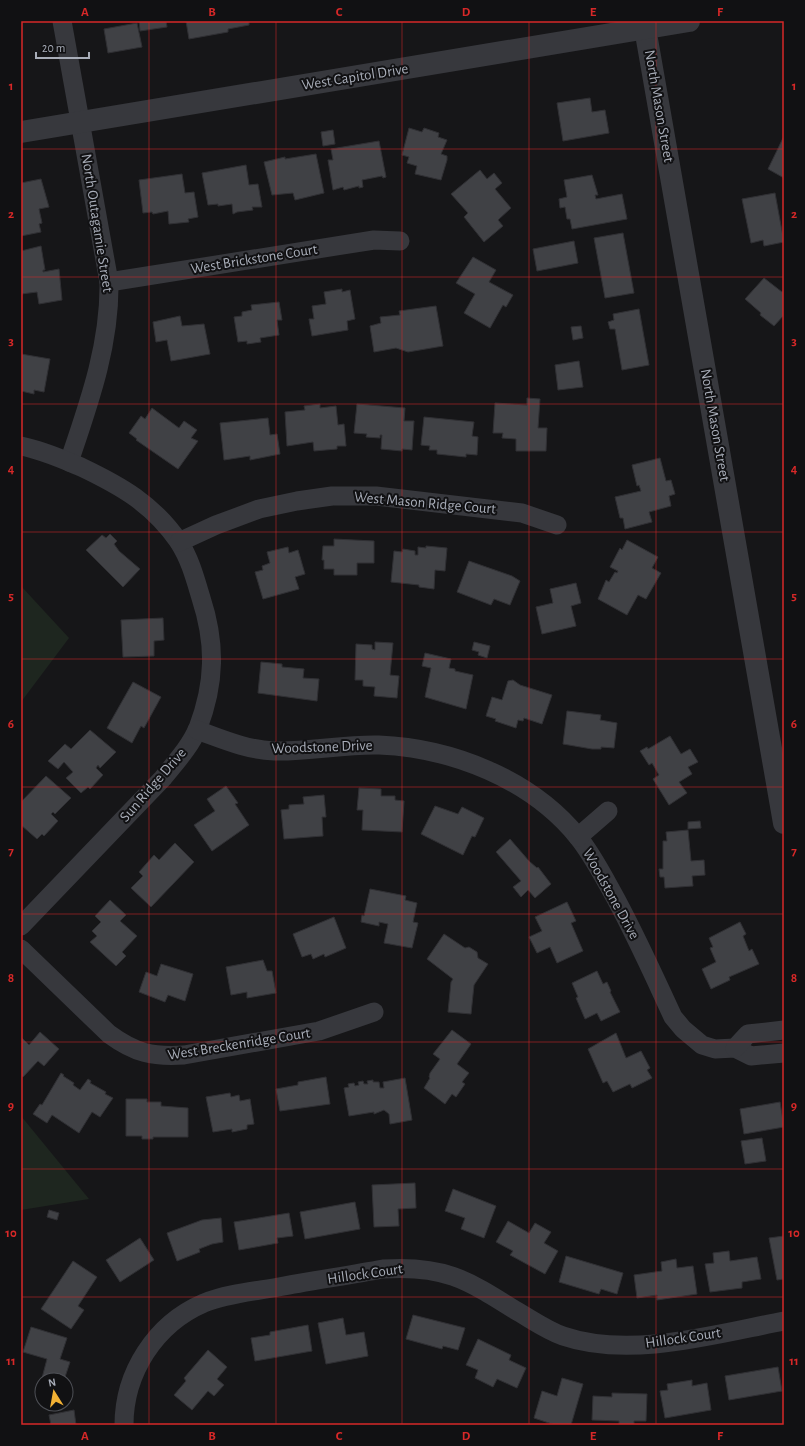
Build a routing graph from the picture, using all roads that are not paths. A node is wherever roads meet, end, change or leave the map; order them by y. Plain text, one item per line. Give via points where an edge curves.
1 (62, 21) edge
2 (689, 21) edge
3 (645, 28) junction
4 (80, 122) junction
5 (21, 132) edge
6 (400, 241) dead end
7 (109, 282) junction
8 (21, 446) edge
9 (69, 462) junction
10 (557, 525) dead end
11 (179, 542) junction
12 (197, 730) junction
13 (608, 811) dead end
14 (784, 822) edge
15 (578, 837) junction
16 (21, 926) edge
17 (21, 949) edge
18 (374, 1012) dead end
19 (784, 1030) edge
20 (735, 1048) junction
21 (784, 1054) edge
22 (784, 1322) edge
23 (124, 1425) edge

1 - 4 street, North Outagamie Street
2 - 3 street, West Capitol Drive
3 - 4 street, West Capitol Drive
3 - 14 street, North Mason Street
4 - 5 street, West Capitol Drive
4 - 7 street, North Outagamie Street
6 - 7 street, West Brickstone Court via 374,240
7 - 9 street, North Outagamie Street via 103,352 92,396
8 - 9 street, Sun Ridge Drive
9 - 11 street, Sun Ridge Drive via 124,488 157,515
10 - 11 street, West Mason Ridge Court via 522,513 376,496 332,496 259,509
11 - 12 street, Sun Ridge Drive via 191,564 209,621 212,648 209,695
12 - 15 street, Woodstone Drive via 242,746 273,751 377,745 404,746 440,753 500,776 560,818
12 - 16 street, Sun Ridge Drive via 184,752 163,778
13 - 15 street
15 - 20 street, Woodstone Drive via 624,914 673,1017 683,1030 702,1045 715,1049
17 - 18 street, West Breckenridge Court via 109,1034 125,1046 149,1054 184,1055 320,1031
19 - 20 street via 748,1034
20 - 21 street, Woodstone Drive via 751,1056
22 - 23 street, Hillock Court via 673,1342 618,1346 564,1336 545,1328 457,1277 424,1269 383,1269 216,1299 190,1311 164,1329 137,1366 128,1391

